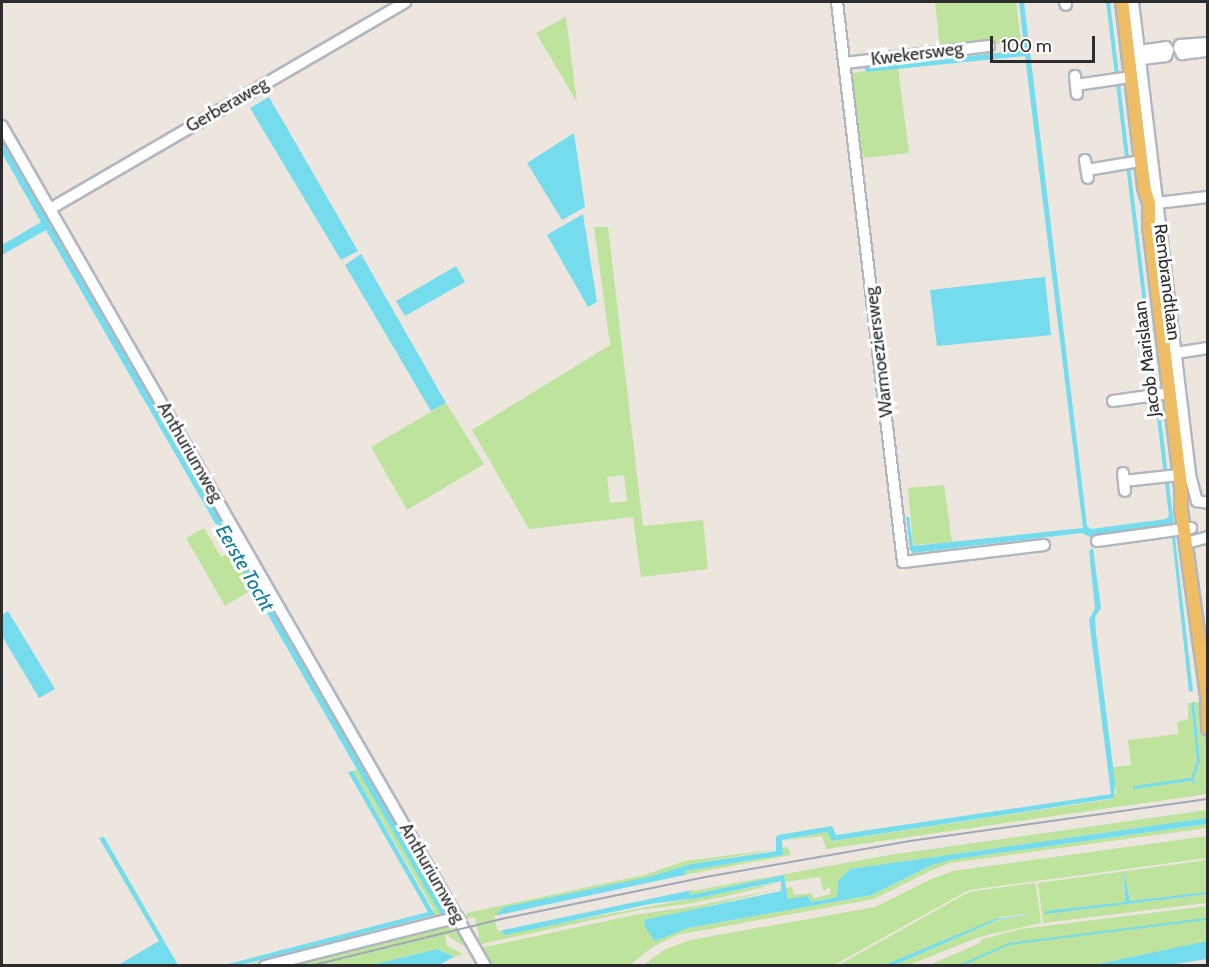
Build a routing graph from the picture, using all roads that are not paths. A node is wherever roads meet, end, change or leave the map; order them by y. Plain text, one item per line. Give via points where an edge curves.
1 (405, 2) edge
2 (837, 2) edge
3 (1122, 2) edge
4 (1133, 2) edge
5 (1208, 43) edge
6 (989, 46) dead end
7 (1208, 51) edge
8 (845, 63) junction
9 (1122, 78) junction
10 (1076, 85) dead end
11 (2, 126) edge
12 (1132, 163) junction
13 (1086, 169) dead end
14 (1208, 197) edge
15 (1157, 203) junction
16 (50, 209) junction
17 (1208, 348) edge
18 (1176, 352) junction
19 (1161, 395) junction
20 (1113, 401) dead end
21 (1170, 476) junction
22 (1124, 481) dead end
23 (1203, 503) edge
24 (1189, 537) junction
25 (1208, 537) edge
26 (1097, 541) dead end
27 (1208, 543) edge
28 (1044, 545) dead end
29 (1207, 697) edge
30 (1208, 729) edge
31 (458, 917) junction
32 (265, 966) edge
33 (485, 966) edge

1 - 16 street, Gerberaweg
2 - 8 street, Warmoeziersweg
3 - 9 main road, Jacob Marislaan
4 - 15 street, Rembrandtlaan
5 - 7 street via 1179,48 1182,54
6 - 8 street, Kwekersweg
8 - 28 street, Warmoeziersweg via 903,561
9 - 10 street
9 - 12 main road, Jacob Marislaan
11 - 16 street, Anthuriumweg
12 - 13 street
12 - 19 main road, Jacob Marislaan via 1149,203
14 - 15 street
15 - 18 street, Rembrandtlaan
16 - 31 street, Anthuriumweg
17 - 18 street
18 - 23 street, Rembrandtlaan via 1191,479
19 - 20 street
19 - 21 main road, Jacob Marislaan
21 - 22 street
21 - 24 main road, Jacob Marislaan via 1186,495
24 - 25 street
24 - 26 street
24 - 27 street
24 - 29 main road, Jacob Marislaan
29 - 30 main road, Jacob Marislaan
31 - 32 street
31 - 33 street, Anthuriumweg

